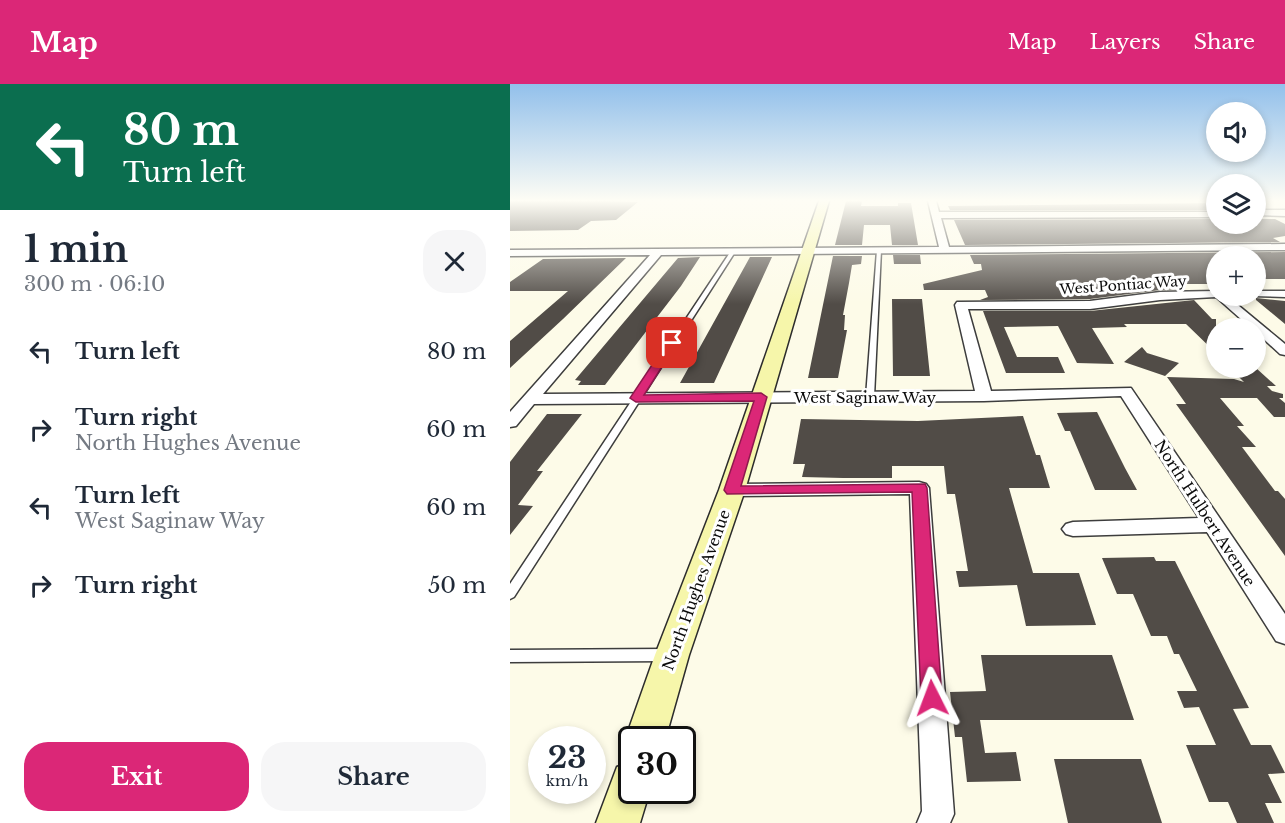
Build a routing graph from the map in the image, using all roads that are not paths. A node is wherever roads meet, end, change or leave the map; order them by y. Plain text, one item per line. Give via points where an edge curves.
1 (812, 235) edge
2 (941, 235) edge
3 (1285, 247) edge
4 (879, 250) junction
5 (945, 250) junction
6 (807, 251) junction
7 (658, 252) junction
8 (733, 252) junction
9 (523, 253) junction
10 (510, 254) edge
11 (510, 263) edge
12 (1266, 294) edge
13 (1285, 294) edge
14 (1206, 295) edge
15 (1232, 306) edge
16 (1285, 351) edge
17 (1126, 391) joint
18 (984, 396) junction
19 (761, 397) junction
20 (870, 397) junction
21 (636, 398) junction
22 (532, 399) junction
23 (510, 422) edge
24 (732, 490) junction
25 (1213, 525) junction
26 (1073, 529) dead end
27 (510, 594) edge
28 (1285, 634) edge
29 (672, 655) junction
30 (510, 657) edge
31 (649, 726) edge
32 (624, 804) edge
33 (618, 823) edge
34 (933, 823) edge

1 - 6 street, North Hughes Avenue
2 - 5 street
3 - 5 street
4 - 5 street
4 - 6 street
4 - 20 lane
6 - 8 street
6 - 19 street, North Hughes Avenue
7 - 8 street
7 - 9 street
7 - 22 street
8 - 21 lane
9 - 10 street
9 - 11 street
12 - 13 street
14 - 18 street, West Pontiac Way via 1160,296 1090,305 961,305
15 - 16 street
17 - 18 street, West Saginaw Way
17 - 25 street, North Hulbert Avenue
18 - 20 street, West Saginaw Way
19 - 20 street, West Saginaw Way
19 - 21 street, West Saginaw Way
19 - 24 street, North Hughes Avenue
21 - 22 street, West Saginaw Way
21 - 27 lane
22 - 23 street
24 - 29 street, North Hughes Avenue
24 - 34 street via 919,488 939,814
25 - 26 street
25 - 28 street, North Hulbert Avenue
29 - 30 lane
29 - 31 street, North Hughes Avenue
32 - 33 street

